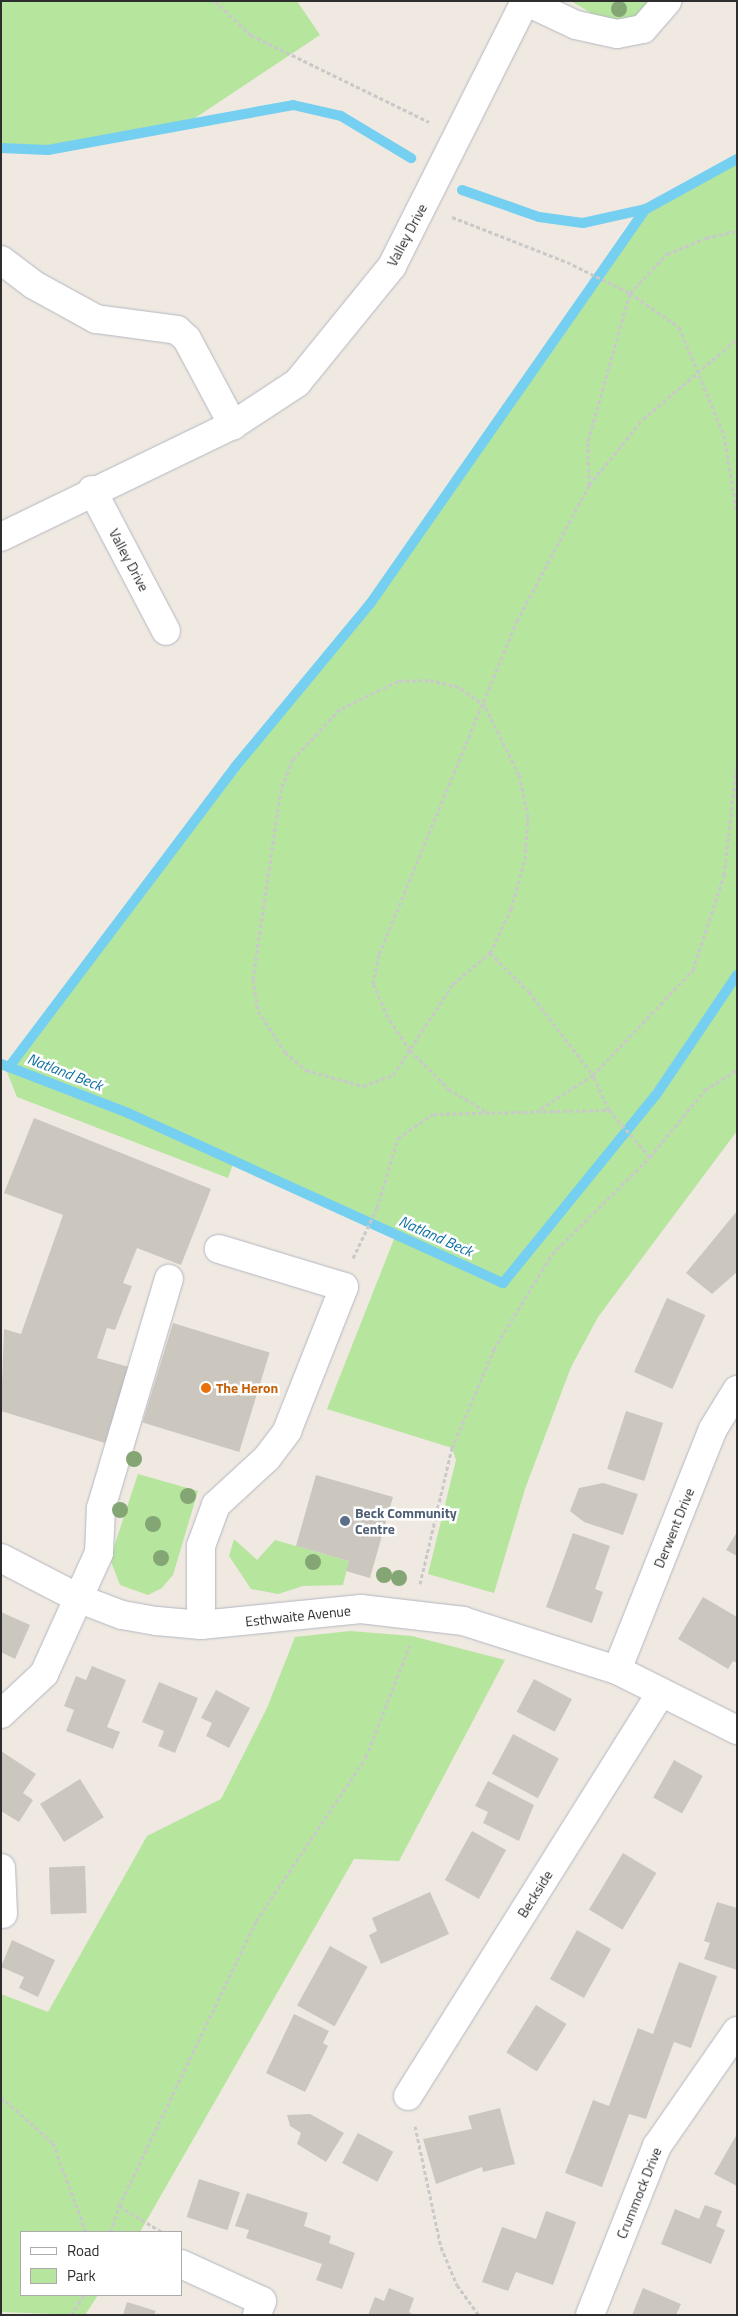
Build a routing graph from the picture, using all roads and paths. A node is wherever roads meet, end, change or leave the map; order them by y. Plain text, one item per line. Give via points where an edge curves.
1 (215, 1) edge
2 (525, 1) edge
3 (667, 1) edge
4 (434, 124) dead end
5 (444, 214) dead end
6 (737, 231) edge
7 (1, 260) edge
8 (630, 293) junction
9 (737, 339) edge
10 (697, 370) junction
11 (233, 426) junction
12 (589, 486) junction
13 (92, 490) junction
14 (737, 514) edge
15 (1, 537) edge
16 (166, 631) dead end
17 (485, 706) junction
18 (737, 762) edge
19 (490, 953) junction
20 (410, 1050) junction
21 (737, 1070) edge
22 (593, 1075) junction
23 (609, 1110) junction
24 (485, 1111) junction
25 (537, 1111) junction
26 (650, 1157) junction
27 (358, 1244) dead end
28 (219, 1249) dead end
29 (169, 1279) dead end
30 (737, 1390) edge
31 (1, 1558) edge
32 (80, 1599) junction
33 (416, 1612) junction
34 (201, 1625) junction
35 (617, 1670) junction
36 (661, 1692) junction
37 (1, 1714) edge
38 (737, 1730) edge
39 (1, 1868) edge
40 (3, 1914) dead end
41 (737, 2031) edge
42 (408, 2096) joint
43 (1, 2097) edge
44 (120, 2206) junction
45 (86, 2231) edge
46 (112, 2231) edge
47 (160, 2231) edge
48 (182, 2264) edge
49 (83, 2296) edge
50 (72, 2315) edge
51 (257, 2315) edge
52 (479, 2315) edge
53 (590, 2315) edge

1 - 4 path via 251,35
2 - 3 street via 576,25 617,34 643,29
2 - 11 street, Valley Drive via 392,266 297,383
5 - 8 path via 567,262
6 - 8 path via 706,238 667,254
7 - 11 street via 34,285 96,319 177,330 187,339
8 - 10 path via 678,327
8 - 12 path via 588,441
9 - 10 path
10 - 12 path via 643,419
10 - 14 path via 724,435
11 - 13 street, Valley Drive
12 - 17 path via 517,621
13 - 15 street, Valley Drive
13 - 16 street, Valley Drive
17 - 19 path via 519,774 528,818 525,859 511,909
17 - 20 path via 379,954 373,984 388,1017
17 - 20 path via 459,687 429,680 398,681 340,709 293,758 281,789 253,979 258,1011 267,1030 306,1070 363,1086 393,1074
18 - 22 path via 724,875 693,970
19 - 20 path via 453,984
19 - 22 path via 529,992
20 - 24 path via 450,1090
21 - 26 path via 705,1090
22 - 23 path
22 - 25 path
23 - 25 path
23 - 26 path
24 - 25 path
24 - 27 path via 433,1114 398,1138 377,1208
26 - 33 path via 552,1254 494,1349 452,1448
28 - 34 street via 344,1287 287,1431 267,1458 216,1505 201,1546
29 - 32 street via 101,1508 99,1553
30 - 35 street, Derwent Drive via 713,1429
31 - 32 street, Esthwaite Avenue
32 - 34 street, Esthwaite Avenue via 122,1615
32 - 37 street via 44,1674
33 - 34 street, Esthwaite Avenue via 361,1609
33 - 35 street, Esthwaite Avenue via 463,1621
33 - 44 path via 408,1654 366,1757 256,1921
35 - 36 street, Esthwaite Avenue
36 - 38 street, Esthwaite Avenue
36 - 42 street, Beckside
39 - 40 street
41 - 53 street, Crummock Drive via 657,2146
42 - 52 path via 441,2248 457,2285
43 - 45 path via 52,2144
44 - 46 path
44 - 47 path
48 - 51 street via 262,2301
49 - 50 path

